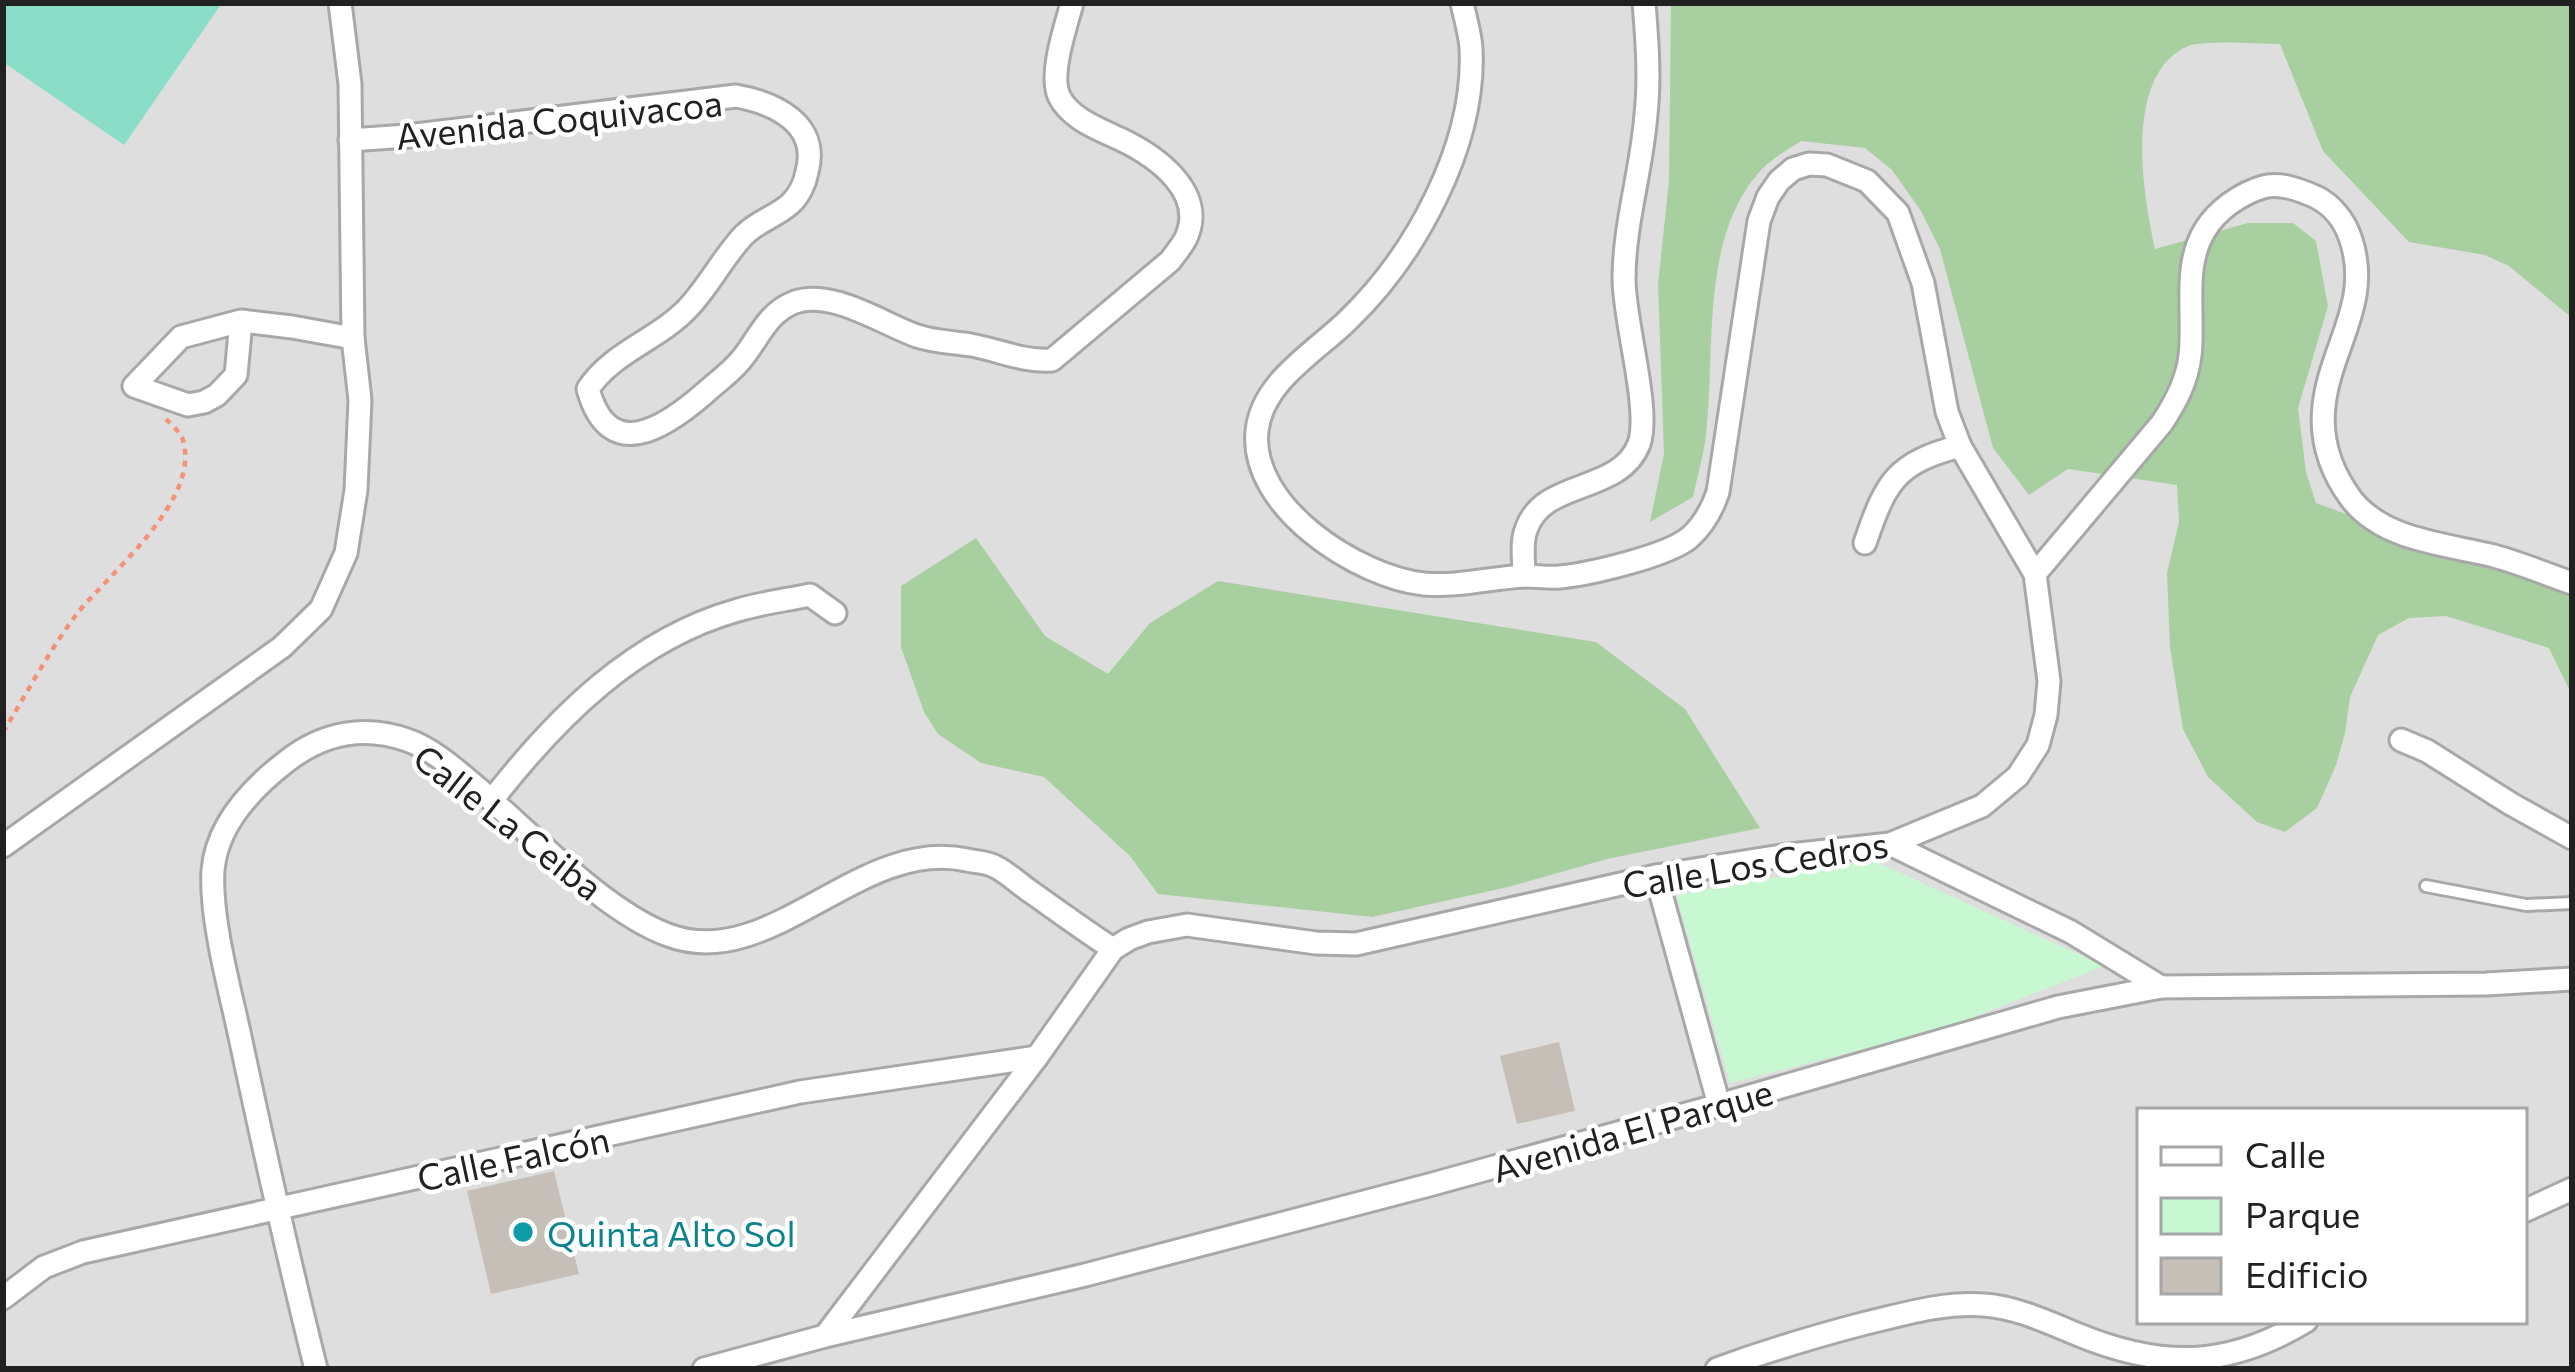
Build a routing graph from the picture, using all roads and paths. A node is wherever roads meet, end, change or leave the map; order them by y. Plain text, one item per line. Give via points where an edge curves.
1 (340, 3) edge
2 (1072, 3) edge
3 (1462, 3) edge
4 (1644, 3) edge
5 (350, 140) junction
6 (241, 321) junction
7 (353, 338) junction
8 (166, 419) dead end
9 (1960, 446) junction
10 (1865, 542) dead end
11 (2035, 574) junction
12 (1524, 576) junction
13 (2572, 584) edge
14 (836, 613) dead end
15 (3, 732) edge
16 (2401, 740) dead end
17 (492, 800) junction
18 (2572, 838) edge
19 (1890, 844) junction
20 (3, 846) edge
21 (1656, 876) junction
22 (2426, 886) dead end
23 (2572, 904) edge
24 (1114, 949) junction
25 (2572, 979) edge
26 (2161, 987) junction
27 (1037, 1057) junction
28 (1720, 1105) junction
29 (2572, 1190) edge
30 (276, 1209) junction
31 (2527, 1210) edge
32 (3, 1298) edge
33 (2301, 1324) edge
34 (825, 1336) junction
35 (316, 1369) edge
36 (704, 1369) edge
37 (1717, 1369) edge

1 - 5 street
2 - 5 street, Avenida Coquivacoa via 1056,73 1059,96 1095,129 1166,168 1192,211 1170,261 1052,360 945,343 850,307 801,300 777,311 740,362 664,425 638,434 612,430 588,388 601,369 686,310 744,235 791,203 805,182 805,133 787,113 736,96
3 - 12 street, Calle Los Cedros via 1471,47 1467,101 1430,207 1377,290 1279,382 1256,434 1284,508 1339,552 1420,584
4 - 12 street via 1647,113 1624,278 1641,403 1638,446 1604,477 1538,508 1525,532
5 - 7 street
6 - 6 street via 236,375 217,395 188,405 134,386 182,337
6 - 7 street
7 - 20 street via 356,490 346,554 322,609 283,647
8 - 15 path via 182,436 185,462 173,498 77,614
9 - 10 street via 1899,473
9 - 11 street, Calle Los Cedros
9 - 12 street, Calle Los Cedros via 1923,283 1898,213 1867,181 1809,164 1779,181 1759,221 1723,470 1701,526 1674,547 1595,572
11 - 13 street via 2178,398 2190,359 2190,272 2203,232 2218,212 2267,185 2327,202 2357,257 2347,333 2324,405 2329,462 2350,497 2364,514 2420,540
11 - 19 street, Calle Los Cedros via 2049,681 2038,745 2018,776 1982,806
14 - 17 street via 810,595 736,610 674,637 560,719
16 - 18 street
17 - 24 street, Calle La Ceiba via 602,895 670,937 744,937 869,874 950,856 994,866
17 - 30 street, Calle La Ceiba via 410,740 367,730 302,750 244,801 222,833 213,870 220,947
19 - 21 street, Calle Los Cedros
19 - 26 street via 2071,932
21 - 24 street, Calle Los Cedros via 1356,944 1187,925
21 - 28 street
22 - 23 lane via 2526,905
24 - 27 street
25 - 26 street, Avenida El Parque
26 - 28 street, Avenida El Parque via 2058,1006
27 - 30 street, Calle Falcón via 800,1092
27 - 34 street
28 - 34 street, Avenida El Parque
29 - 31 street
30 - 32 street, Calle Falcón via 82,1252
30 - 35 street, Calle La Ceiba
33 - 37 street via 2233,1355 2156,1359 1987,1305 1942,1306
34 - 36 street, Avenida El Parque

